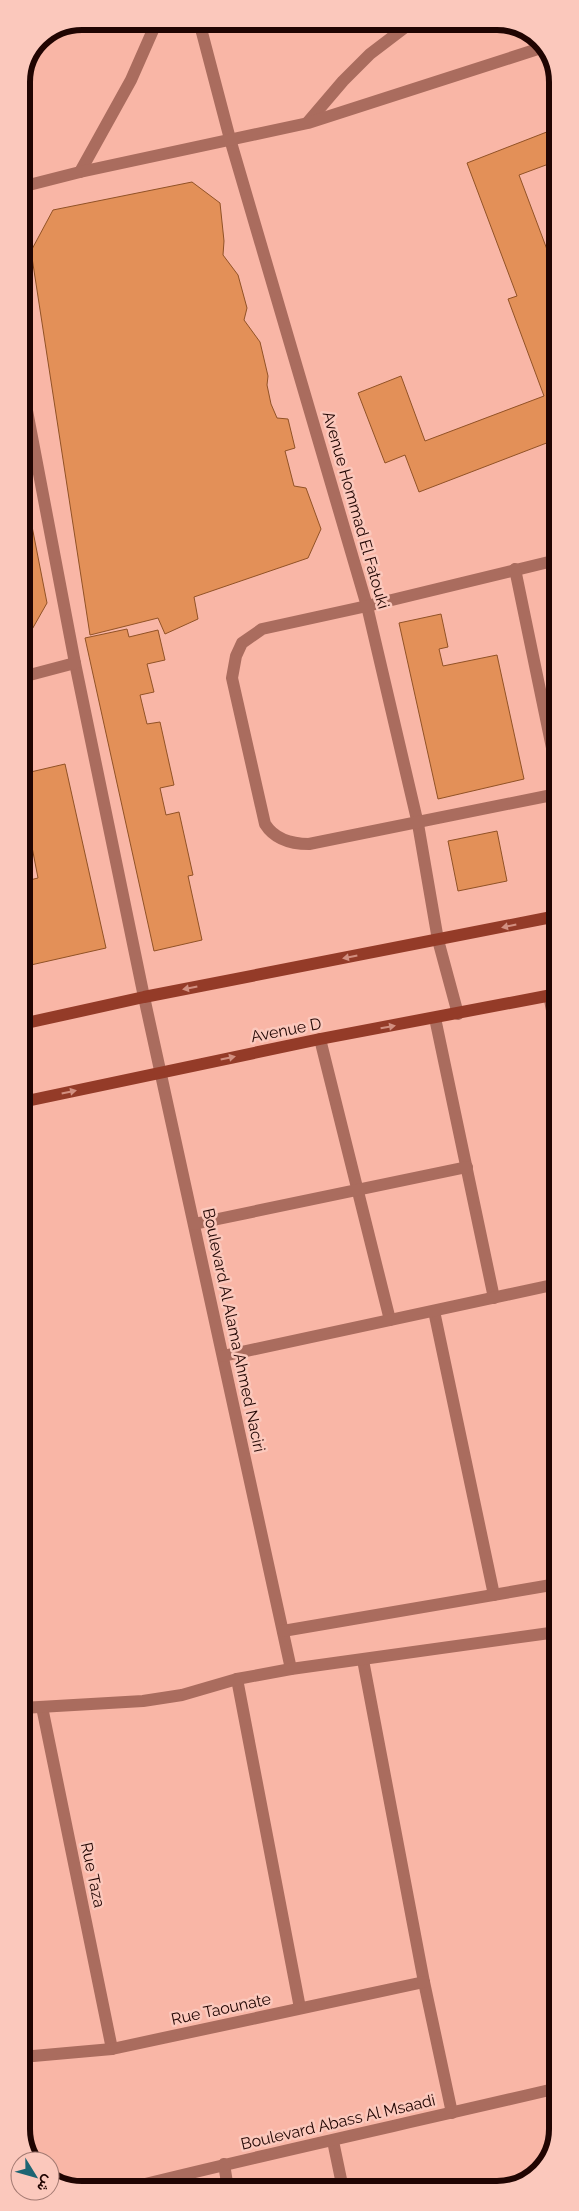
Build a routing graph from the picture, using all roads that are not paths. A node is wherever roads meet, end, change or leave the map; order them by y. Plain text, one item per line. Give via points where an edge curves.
1 (153, 30) edge
2 (201, 30) edge
3 (402, 30) edge
4 (537, 49) edge
5 (308, 123) junction
6 (230, 139) junction
7 (80, 172) junction
8 (30, 185) edge
9 (30, 426) edge
10 (549, 562) edge
11 (515, 569) junction
12 (367, 606) junction
13 (75, 663) junction
14 (30, 675) edge
15 (549, 733) edge
16 (549, 796) edge
17 (418, 824) junction
18 (549, 918) edge
19 (438, 940) junction
20 (549, 995) edge
21 (144, 997) junction
22 (458, 1014) junction
23 (435, 1018) junction
24 (30, 1022) edge
25 (320, 1040) junction
26 (160, 1072) junction
27 (30, 1100) edge
28 (467, 1167) junction
29 (358, 1190) junction
30 (194, 1224) junction
31 (549, 1286) edge
32 (494, 1298) junction
33 (434, 1311) junction
34 (390, 1320) junction
35 (223, 1356) junction
36 (549, 1586) edge
37 (494, 1595) junction
38 (283, 1631) junction
39 (549, 1633) edge
40 (363, 1660) junction
41 (291, 1669) junction
42 (237, 1679) junction
43 (42, 1707) junction
44 (30, 1708) edge
45 (424, 1982) junction
46 (300, 2008) junction
47 (112, 2049) junction
48 (30, 2056) edge
49 (549, 2090) edge
50 (452, 2113) junction
51 (333, 2141) junction
52 (224, 2164) junction
53 (157, 2181) edge
54 (227, 2181) edge
55 (342, 2181) edge

1 - 7 street via 132,80
2 - 6 street, Avenue Hommad El Fatouki
3 - 5 street via 370,54
4 - 5 street
5 - 6 street
6 - 7 street
6 - 12 street, Avenue Hommad El Fatouki
7 - 8 street
9 - 13 street, Boulevard Al Alama Ahmed Naciri
10 - 11 street
11 - 12 street
11 - 15 street
12 - 17 street, Avenue Hommad El Fatouki
12 - 17 street via 262,629 242,643 232,678 261,810 270,832 297,844
13 - 14 street
13 - 21 street, Boulevard Al Alama Ahmed Naciri
16 - 17 street
17 - 19 street, Avenue Hommad El Fatouki
18 -> 19 street
19 -> 21 street
19 - 22 street, Avenue Hommad El Fatouki
20 - 22 street, Avenue D
21 - 24 street
21 - 26 street, Boulevard Al Alama Ahmed Naciri
22 - 23 street, Avenue D
25 -> 23 street, Avenue D
23 - 28 street
26 -> 25 street, Avenue D
25 - 29 street
27 -> 26 street, Avenue D
26 - 30 street, Boulevard Al Alama Ahmed Naciri
28 - 29 street
28 - 32 street
29 - 30 street
29 - 34 street
30 - 35 street, Boulevard Al Alama Ahmed Naciri
31 - 32 street
32 - 33 street
33 - 34 street
33 - 37 street
34 - 35 street
35 - 38 street, Boulevard Al Alama Ahmed Naciri
36 - 37 street
37 - 38 street
38 - 41 street, Boulevard Al Alama Ahmed Naciri
39 - 40 street
40 - 41 street
40 - 45 street
41 - 42 street
42 - 43 street via 182,1695 143,1701
42 - 46 street
43 - 44 street
43 - 47 street, Rue Taza
45 - 46 street, Rue Taounate
45 - 50 street
46 - 47 street, Rue Taounate
47 - 48 street, Rue Taounate
49 - 50 street, Boulevard Abass Al Msaadi
50 - 51 street, Boulevard Abass Al Msaadi
51 - 52 street, Boulevard Abass Al Msaadi
51 - 55 street
52 - 53 street, Boulevard Abass Al Msaadi
52 - 54 street

